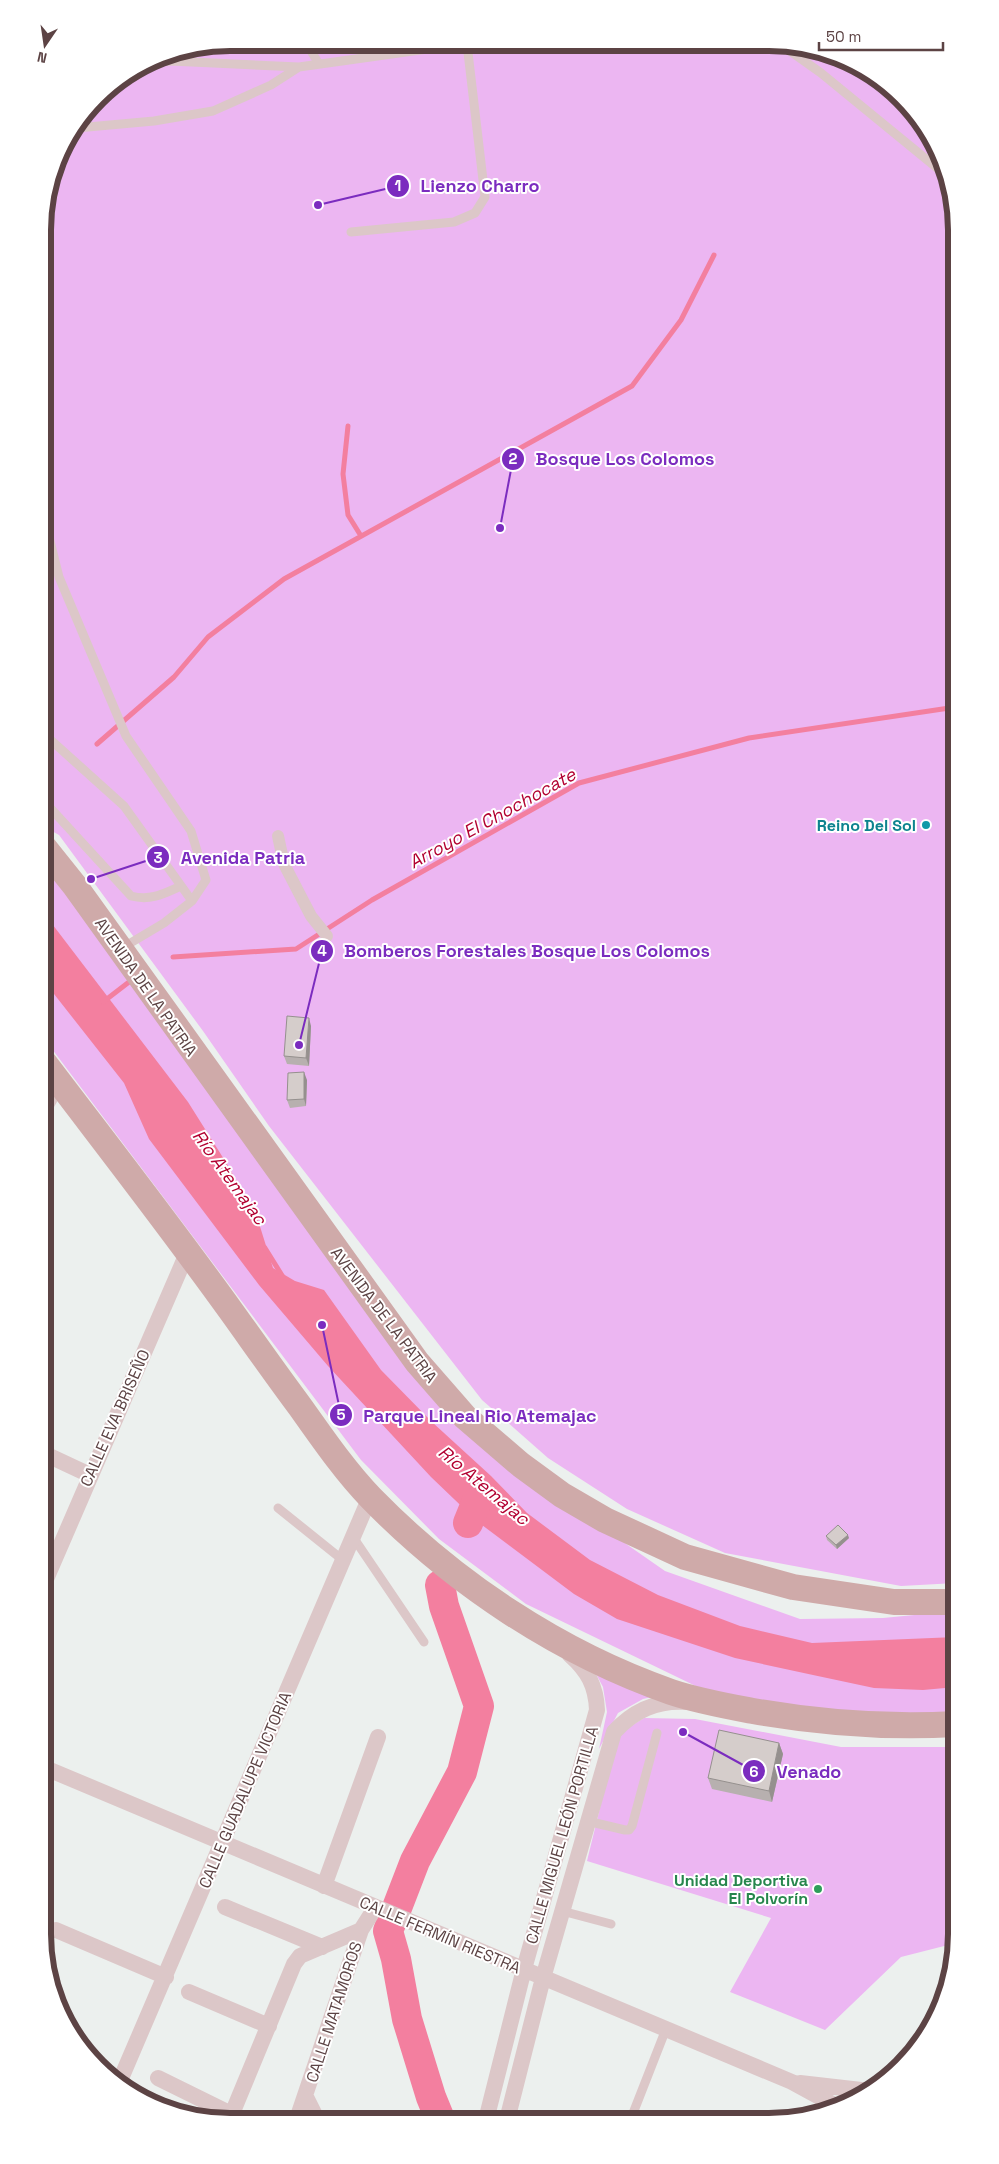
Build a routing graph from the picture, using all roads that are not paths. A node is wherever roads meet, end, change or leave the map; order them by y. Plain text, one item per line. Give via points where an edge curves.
1 (311, 51) edge
2 (413, 51) edge
3 (468, 51) edge
4 (793, 53) edge
5 (173, 61) edge
6 (319, 64) junction
7 (299, 67) junction
8 (84, 127) edge
9 (935, 166) edge
10 (351, 232) dead end
11 (51, 545) edge
12 (51, 740) edge
13 (51, 809) edge
14 (278, 836) dead end
15 (51, 856) edge
16 (182, 886) junction
17 (192, 901) junction
18 (327, 936) dead end
19 (120, 949) junction
20 (51, 1072) edge
21 (59, 1084) junction
22 (51, 1097) edge
23 (188, 1251) junction
24 (51, 1458) edge
25 (90, 1475) junction
26 (370, 1497) junction
27 (278, 1508) dead end
28 (353, 1537) junction
29 (344, 1561) junction
30 (51, 1567) edge
31 (948, 1602) edge
32 (539, 1629) junction
33 (424, 1642) dead end
34 (716, 1704) junction
35 (948, 1724) edge
36 (658, 1733) dead end
37 (378, 1737) dead end
38 (587, 1748) junction
39 (606, 1753) junction
40 (51, 1771) edge
41 (587, 1821) junction
42 (223, 1843) junction
43 (324, 1886) junction
44 (225, 1907) dead end
45 (375, 1908) junction
46 (562, 1911) junction
47 (612, 1924) dead end
48 (56, 1930) dead end
49 (361, 1930) junction
50 (322, 1947) junction
51 (524, 1969) junction
52 (166, 1978) junction
53 (543, 1978) junction
54 (189, 1992) dead end
55 (269, 2026) junction
56 (666, 2029) junction
57 (122, 2077) edge
58 (158, 2078) dead end
59 (495, 2082) junction
60 (792, 2082) junction
61 (516, 2086) junction
62 (857, 2090) edge
63 (306, 2097) junction
64 (829, 2102) edge
65 (299, 2113) edge
66 (314, 2113) edge
67 (488, 2113) edge
68 (509, 2113) edge
69 (633, 2113) edge

1 - 6 lane
2 - 6 lane
3 - 10 lane via 485,197 475,213 454,222
4 - 9 lane
5 - 7 lane
6 - 7 lane
7 - 8 lane via 271,85 212,111 154,121
11 - 17 lane via 59,577 126,736 191,830 206,880
12 - 16 lane via 124,806
13 - 16 lane via 131,896 144,899
14 - 18 street via 284,864 311,916
15 - 19 main road, AVENIDA DE LA PATRIA
16 - 17 lane
17 - 19 lane via 164,923
19 - 31 main road, AVENIDA DE LA PATRIA via 417,1362 465,1417 521,1465 605,1520 685,1558 793,1587 894,1602
20 - 21 main road
21 - 22 street
21 - 23 main road
23 - 25 street, CALLE EVA BRISEÑO
23 - 26 main road via 331,1450
24 - 25 street
25 - 30 street, CALLE EVA BRISEÑO
26 - 28 street, CALLE GUADALUPE VICTORIA
26 - 32 main road via 435,1558 490,1599
27 - 29 lane
28 - 29 street, CALLE GUADALUPE VICTORIA
28 - 33 lane
29 - 42 street, CALLE GUADALUPE VICTORIA
32 - 34 main road via 620,1672 672,1692
32 - 38 street, CALLE MIGUEL LEÓN PORTILLA via 580,1663 591,1678 597,1710
34 - 35 main road via 802,1720 857,1725
34 - 39 street, CALLE MIGUEL LEÓN PORTILLA via 680,1702 642,1710 626,1718 614,1732
36 - 41 lane via 632,1826 625,1830
37 - 43 street
38 - 39 street
38 - 51 street, CALLE MIGUEL LEÓN PORTILLA
39 - 41 street, CALLE MIGUEL LEÓN PORTILLA
40 - 42 street, CALLE FERMÍN RIESTRA
41 - 46 street, CALLE MIGUEL LEÓN PORTILLA
42 - 43 street, CALLE FERMÍN RIESTRA
42 - 52 street, CALLE GUADALUPE VICTORIA
43 - 45 street, CALLE FERMÍN RIESTRA
44 - 50 street
45 - 49 street, CALLE MATAMOROS
45 - 51 street, CALLE FERMÍN RIESTRA
46 - 47 lane
46 - 53 street, CALLE MIGUEL LEÓN PORTILLA
48 - 52 street
49 - 50 street
49 - 63 street, CALLE MATAMOROS
50 - 55 street via 300,1956 294,1964
51 - 53 street, CALLE FERMÍN RIESTRA
51 - 59 street, CALLE MIGUEL LEÓN PORTILLA
52 - 57 street, CALLE GUADALUPE VICTORIA
53 - 56 street, CALLE FERMÍN RIESTRA
53 - 61 street, CALLE MIGUEL LEÓN PORTILLA
54 - 55 street
55 - 58 street via 231,2112
56 - 60 street, CALLE FERMÍN RIESTRA
56 - 69 lane
59 - 61 street
59 - 67 street, CALLE MIGUEL LEÓN PORTILLA
60 - 62 street
60 - 64 street, CALLE FERMÍN RIESTRA
61 - 68 street, CALLE MIGUEL LEÓN PORTILLA
63 - 65 street, CALLE MATAMOROS
63 - 66 street

